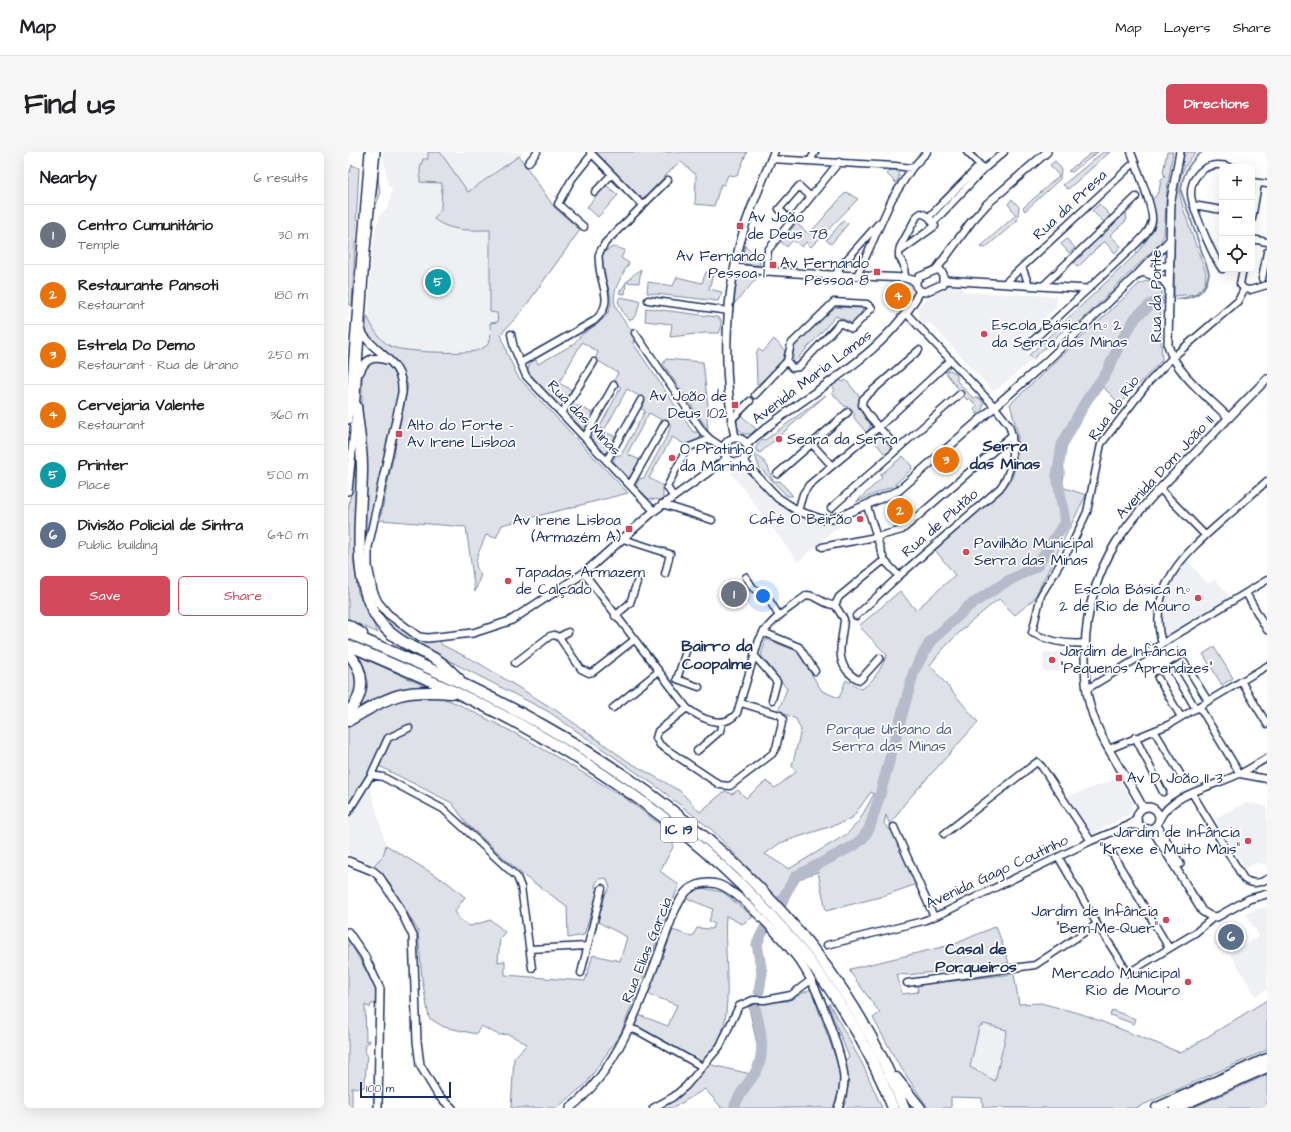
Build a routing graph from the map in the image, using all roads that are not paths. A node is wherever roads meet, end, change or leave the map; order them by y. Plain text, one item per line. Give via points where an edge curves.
1 (370, 152) edge
2 (376, 152) edge
3 (537, 152) edge
4 (774, 152) edge
5 (815, 152) edge
6 (927, 152) edge
7 (967, 152) edge
8 (1004, 152) edge
9 (1047, 152) edge
10 (1132, 152) edge
11 (1180, 152) edge
12 (591, 153) edge
13 (771, 159) junction
14 (810, 161) junction
15 (371, 162) junction
16 (839, 162) junction
17 (1135, 162) junction
18 (528, 163) dead end
19 (1219, 166) edge
20 (982, 167) junction
21 (912, 168) junction
22 (611, 174) junction
23 (668, 180) dead end
24 (1255, 183) edge
25 (1267, 184) edge
26 (595, 192) dead end
27 (811, 197) junction
28 (1136, 198) dead end
29 (642, 205) junction
30 (1193, 205) junction
31 (1219, 209) edge
32 (928, 217) junction
33 (791, 220) junction
34 (882, 220) junction
35 (933, 223) junction
36 (584, 227) dead end
37 (1169, 240) junction
38 (1255, 240) edge
39 (1267, 242) edge
40 (899, 252) junction
41 (1267, 252) edge
42 (1219, 263) edge
43 (1169, 266) junction
44 (1022, 267) junction
45 (735, 268) junction
46 (936, 270) junction
47 (766, 272) junction
48 (1242, 272) edge
49 (1142, 274) junction
50 (836, 276) junction
51 (857, 276) junction
52 (905, 278) junction
53 (1262, 279) dead end
54 (944, 280) junction
55 (916, 281) junction
56 (1005, 283) junction
57 (1029, 285) junction
58 (1267, 285) edge
59 (1043, 286) junction
60 (1169, 288) junction
61 (1088, 289) junction
62 (1244, 290) junction
63 (920, 291) junction
64 (648, 300) dead end
65 (729, 311) junction
66 (906, 313) junction
67 (362, 333) junction
68 (635, 333) dead end
69 (510, 334) dead end
70 (1027, 346) dead end
71 (919, 350) dead end
72 (1172, 358) junction
73 (951, 360) junction
74 (391, 361) junction
75 (594, 362) dead end
76 (786, 362) junction
77 (520, 363) junction
78 (358, 377) junction
79 (1267, 379) edge
80 (614, 385) dead end
81 (960, 394) dead end
82 (755, 395) dead end
83 (641, 400) dead end
84 (750, 401) dead end
85 (356, 406) junction
86 (994, 406) junction
87 (848, 412) dead end
88 (562, 413) junction
89 (1229, 418) junction
90 (348, 420) edge
91 (731, 420) junction
92 (665, 423) dead end
93 (879, 427) junction
94 (1012, 435) junction
95 (585, 437) junction
96 (735, 438) junction
97 (710, 439) junction
98 (747, 444) junction
99 (812, 444) junction
100 (725, 449) junction
101 (898, 449) junction
102 (728, 458) junction
103 (607, 460) junction
104 (742, 460) junction
105 (832, 466) junction
106 (776, 474) dead end
107 (1267, 481) edge
108 (630, 485) junction
109 (1160, 489) junction
110 (348, 491) edge
111 (672, 496) junction
112 (662, 504) junction
113 (867, 506) junction
114 (831, 508) dead end
115 (654, 511) junction
116 (798, 511) junction
117 (712, 520) dead end
118 (1205, 535) junction
119 (876, 537) junction
120 (623, 539) junction
121 (822, 548) dead end
122 (884, 560) junction
123 (584, 573) junction
124 (665, 574) dead end
125 (899, 576) junction
126 (746, 577) dead end
127 (1267, 580) edge
128 (637, 582) dead end
129 (1246, 593) junction
130 (835, 605) junction
131 (615, 616) junction
132 (779, 616) junction
133 (856, 616) dead end
134 (348, 625) edge
135 (1267, 630) edge
136 (568, 632) dead end
137 (763, 632) junction
138 (348, 633) edge
139 (559, 638) junction
140 (634, 640) junction
141 (1086, 643) junction
142 (1162, 644) junction
143 (348, 645) edge
144 (687, 648) dead end
145 (386, 649) junction
146 (348, 653) edge
147 (754, 655) junction
148 (880, 658) dead end
149 (515, 663) dead end
150 (1267, 666) edge
151 (659, 671) junction
152 (815, 671) dead end
153 (1158, 678) dead end
154 (677, 679) junction
155 (1241, 681) junction
156 (672, 686) junction
157 (699, 687) dead end
158 (462, 689) junction
159 (1087, 689) junction
160 (772, 700) dead end
161 (1208, 701) junction
162 (741, 704) junction
163 (1198, 707) junction
164 (613, 708) dead end
165 (687, 708) junction
166 (348, 712) edge
167 (1181, 717) junction
168 (348, 721) edge
169 (722, 723) junction
170 (1267, 724) edge
171 (409, 728) dead end
172 (1155, 732) junction
173 (1135, 737) junction
174 (1109, 749) junction
175 (697, 751) dead end
176 (1267, 758) edge
177 (1240, 774) junction
178 (371, 775) junction
179 (1181, 775) dead end
180 (1265, 778) edge
181 (1163, 792) dead end
182 (1192, 793) junction
183 (1143, 808) junction
184 (348, 812) edge
185 (1137, 817) junction
186 (1156, 824) junction
187 (1129, 825) junction
188 (1140, 826) junction
189 (894, 827) dead end
190 (944, 834) dead end
191 (1091, 841) junction
192 (1110, 850) dead end
193 (1059, 858) junction
194 (348, 861) edge
195 (1267, 880) edge
196 (602, 888) dead end
197 (1267, 894) edge
198 (934, 917) junction
199 (1214, 918) junction
200 (1097, 924) junction
201 (785, 929) junction
202 (348, 932) edge
203 (827, 945) dead end
204 (587, 946) junction
205 (1169, 948) junction
206 (530, 949) junction
207 (532, 968) dead end
208 (581, 973) dead end
209 (811, 980) junction
210 (907, 983) dead end
211 (629, 1028) junction
212 (1267, 1059) edge
213 (701, 1066) junction
214 (887, 1066) junction
215 (1267, 1068) edge
216 (378, 1108) edge
217 (452, 1108) edge
218 (570, 1108) edge
219 (653, 1108) edge
220 (838, 1108) edge
221 (893, 1108) edge
222 (904, 1108) edge
223 (920, 1108) edge
224 (1157, 1108) edge
225 (1175, 1108) edge

1 - 15 street
2 - 15 street
3 - 18 street
4 - 13 street
5 - 14 street
6 - 21 street
7 - 20 street
8 - 20 street
9 - 46 street via 981,210
10 - 17 street
11 - 37 street, Rua da Ponte via 1171,200
12 - 22 street
12 - 36 street via 558,204
13 - 14 street
13 - 45 street via 744,229
14 - 16 street
15 - 67 street
15 - 90 street
16 - 21 street
16 - 27 street
17 - 44 street, Rua da Presa
17 - 61 street via 1152,220 1143,237
19 - 30 street via 1205,168 1198,174 1191,191
20 - 32 street
20 - 35 street
21 - 34 street
22 - 26 street
22 - 29 street
23 - 29 street
24 - 25 street
27 - 33 street
27 - 33 street via 799,186 779,209
28 - 59 street
29 - 77 street via 605,243 599,254 600,275 607,297 601,315
30 - 31 street
30 - 42 street
32 - 35 street
32 - 40 street via 921,213 917,216
33 - 47 street via 768,250
34 - 50 street via 840,267
34 - 51 street
35 - 40 street via 935,226
37 - 43 street, Rua da Ponte
37 - 49 street
38 - 39 street
40 - 52 street
41 - 53 street
43 - 49 street
43 - 60 street, Rua da Ponte
44 - 56 street, Rua da Presa
44 - 57 street
45 - 47 street
45 - 65 street
46 - 54 street via 940,270
46 - 55 street via 919,277
47 - 50 street
48 - 62 street via 1240,284
49 - 60 street via 1163,280
49 - 86 street
50 - 51 street
51 - 52 street
52 - 55 street
54 - 56 street
54 - 63 street via 943,284
55 - 63 street
56 - 57 street
57 - 59 street
58 - 62 street
59 - 61 street
60 - 72 street, Rua da Ponte via 1168,340
61 - 70 street
62 - 72 street, Rua do Rio via 1238,301
63 - 66 street, Avenida Maria Lamas
64 - 65 street
65 - 91 street via 727,358
66 - 73 street
66 - 98 street, Avenida Maria Lamas via 866,355
67 - 74 street via 368,343
67 - 78 street
68 - 97 street
69 - 77 street, Rua das Minas
71 - 93 street via 863,400 862,405
72 - 89 street, Rua da Ponte via 1181,371
72 - 141 street, Rua do Rio via 1130,403 1101,444 1087,512 1072,544 1041,595 1032,633 1057,642
73 - 86 street
73 - 93 street
74 - 78 street via 368,359 362,365
74 - 123 street via 402,378 402,393 368,554 373,591 388,614 419,637 473,633 510,621
75 - 88 street
76 - 76 street via 791,344 834,302 867,304 872,308 852,329 840,323 799,367 792,368
76 - 82 street
77 - 88 street, Rua das Minas via 526,376
78 - 85 street
79 - 89 street, Avenida Dom João II
80 - 95 street
81 - 101 street
83 - 103 street
84 - 91 street
85 - 110 street
85 - 158 highway via 362,466 358,568 363,595 378,620 390,633 443,664
86 - 94 street via 1009,424
86 - 113 street via 898,491
87 - 99 street
88 - 95 street, Rua das Minas
89 - 109 street, Avenida Dom João II
91 - 96 street
92 - 108 street
93 - 101 street
93 - 105 street
94 - 119 street via 902,530
94 - 125 street, Rua de Plutão via 1009,471 1000,488
95 - 103 street, Rua das Minas
96 - 98 street via 742,439
96 - 100 street via 728,442
97 - 100 street
97 - 111 street via 687,448 666,487
98 - 104 street via 747,455
99 - 105 street
99 - 106 street
100 - 102 street
101 - 114 street
102 - 104 street via 734,461
102 - 111 street
103 - 108 street, Rua das Minas
104 - 116 street via 778,498
105 - 116 street via 809,485
107 - 118 street
108 - 115 street, Rua das Minas
109 - 118 street
109 - 141 street, Avenida Dom João II via 1125,528 1107,559 1096,584
111 - 112 street
112 - 115 street
112 - 117 street
113 - 116 street via 832,519 822,519
113 - 119 street
115 - 120 street
118 - 142 street via 1176,567 1163,592 1157,627
119 - 121 street
119 - 122 street
120 - 123 street
120 - 124 street via 670,554
122 - 125 street
122 - 130 street via 839,597
123 - 131 street
125 - 133 street, Rua de Plutão
126 - 132 street via 753,588 768,598
127 - 129 street
128 - 131 street via 630,603
129 - 135 street
129 - 142 street
130 - 132 street via 830,606 816,596 808,595
130 - 148 street via 844,619 841,662 849,673 860,680
131 - 140 street
132 - 137 street
134 - 145 highway
136 - 139 street
137 - 147 street
137 - 152 street via 799,647
138 - 145 highway, IC 19
139 - 140 street via 581,669 589,673
139 - 149 street via 550,636
140 - 151 street
141 - 159 street, Avenida Dom João II
142 - 159 street
143 - 158 highway, IC 19
144 - 154 street
145 - 158 highway, IC 19
146 - 166 highway via 362,679 359,695
147 - 160 street via 777,682
147 - 162 street
150 - 155 street
151 - 156 street
151 - 164 street
153 - 167 street
154 - 156 street
154 - 157 street
155 - 161 street
155 - 170 street
156 - 165 street
158 - 168 highway via 405,692 381,701
158 - 201 highway, IC 19 via 548,728 632,781 712,844 764,900
159 - 174 street, Avenida Dom João II via 1090,709
161 - 163 street
161 - 163 street via 1184,662 1172,669
162 - 165 street via 780,715 783,719 776,748 772,754 730,786 720,785 660,745 656,738 658,731
162 - 169 street via 732,719
163 - 167 street
163 - 177 street
165 - 169 street via 695,714
167 - 172 street
169 - 175 street via 720,731
171 - 178 street via 388,738
172 - 173 street
172 - 179 street
173 - 174 street
173 - 181 street
174 - 183 street, Avenida Dom João II
176 - 177 street
177 - 180 street
177 - 182 street
178 - 184 street
178 - 206 street via 383,777 443,809 518,877
182 - 186 street via 1168,806
182 - 195 street via 1244,879 1258,883
183 - 185 street
183 - 186 street via 1153,808 1158,812
185 - 187 street, Avenida Gago Coutinho
185 - 188 street
186 - 188 street via 1144,828
186 - 199 street
187 - 188 street, Avenida Gago Coutinho
187 - 191 street, Avenida Gago Coutinho
189 - 198 street
190 - 191 street via 1037,762
191 - 193 street, Avenida Gago Coutinho
192 - 205 street
193 - 198 street, Avenida Gago Coutinho
193 - 200 street
194 - 217 street via 379,876 413,936 420,1065 438,1094
196 - 204 street
197 - 199 street via 1256,896
198 - 203 street, Avenida Gago Coutinho
199 - 205 street via 1209,924
200 - 205 street via 1128,973
200 - 210 street via 1035,965
201 - 209 street, Rua Elias Garcia via 799,961
201 - 211 street, Rua Elias Garcia via 760,917 723,887 702,884 691,887 675,910
201 - 214 highway, IC 19 via 840,985
201 - 221 highway, IC 19 via 846,1014 876,1069
202 - 216 street via 364,955 380,989
204 - 206 street
204 - 208 street
206 - 207 street
209 - 213 street via 791,995 742,1004 736,1010 720,1046
209 - 220 street, Rua Elias Garcia via 842,1068 843,1090
211 - 213 street
211 - 218 street, Rua Elias Garcia via 617,1051 599,1076
212 - 224 highway
213 - 219 street via 686,1086
214 - 222 highway, IC 19
214 - 223 highway
215 - 225 highway

